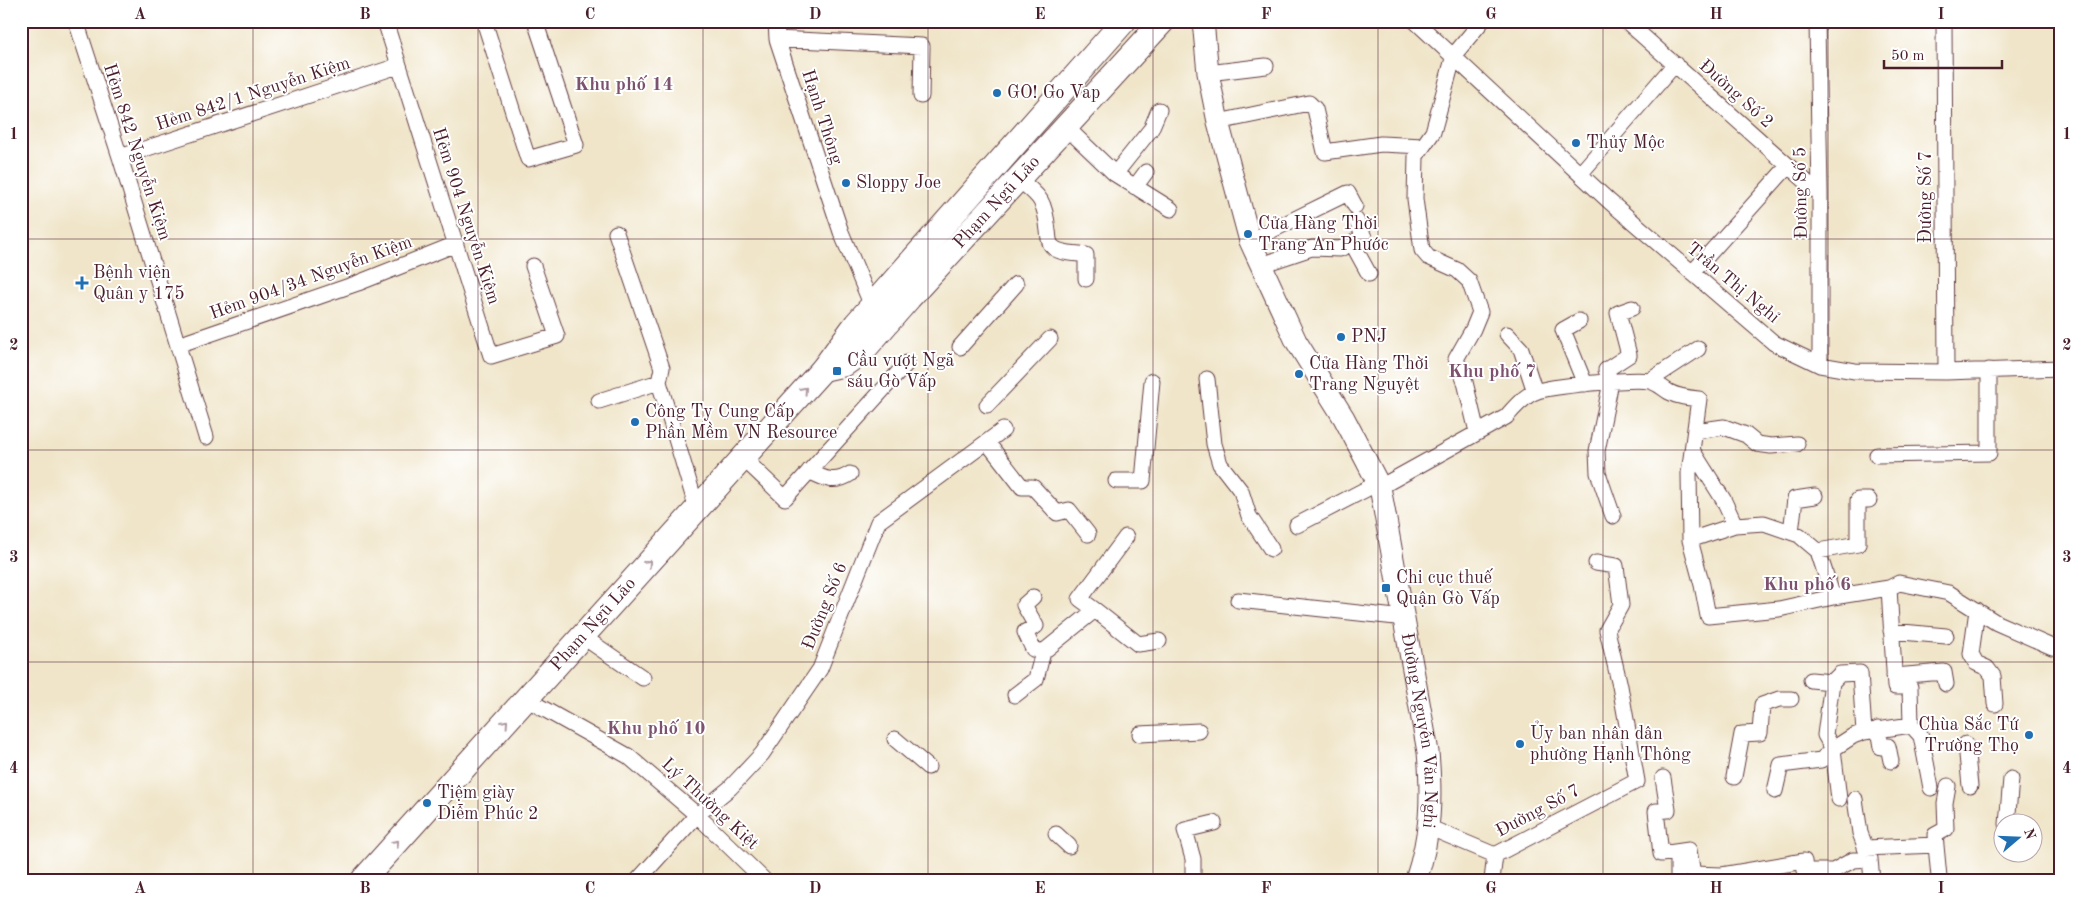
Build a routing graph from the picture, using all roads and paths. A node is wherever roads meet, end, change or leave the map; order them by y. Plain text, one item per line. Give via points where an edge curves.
1 (76, 21) edge
2 (385, 21) edge
3 (484, 21) edge
4 (535, 21) edge
5 (776, 21) edge
6 (1124, 21) edge
7 (1145, 21) edge
8 (1163, 21) edge
9 (1203, 21) edge
10 (1415, 21) edge
11 (1482, 21) edge
12 (1626, 21) edge
13 (1817, 21) edge
14 (1944, 21) edge
15 (777, 39) junction
16 (1454, 56) junction
17 (1675, 64) junction
18 (398, 66) junction
19 (1266, 66) dead end
20 (1208, 73) junction
21 (921, 96) dead end
22 (1159, 110) dead end
23 (1218, 122) junction
24 (1066, 126) junction
25 (1423, 146) junction
26 (120, 157) junction
27 (1788, 166) junction
28 (1146, 172) dead end
29 (1115, 174) junction
30 (1580, 174) junction
31 (1018, 179) junction
32 (1135, 187) junction
33 (1820, 194) junction
34 (1171, 210) dead end
35 (616, 233) dead end
36 (1250, 241) junction
37 (1352, 243) junction
38 (456, 244) junction
39 (1261, 265) junction
40 (533, 266) dead end
41 (1692, 273) junction
42 (1369, 274) dead end
43 (1086, 279) dead end
44 (1016, 284) dead end
45 (1632, 308) dead end
46 (872, 316) junction
47 (1579, 321) dead end
48 (1507, 334) dead end
49 (1050, 339) dead end
50 (178, 345) junction
51 (960, 347) dead end
52 (1698, 349) dead end
53 (907, 363) dead end
54 (1820, 365) junction
55 (2060, 368) edge
56 (823, 369) junction
57 (1989, 370) junction
58 (1946, 372) junction
59 (1207, 378) dead end
60 (1152, 381) dead end
61 (1649, 381) junction
62 (659, 382) junction
63 (1611, 382) junction
64 (1585, 384) junction
65 (1535, 392) junction
66 (599, 401) dead end
67 (987, 405) dead end
68 (1003, 430) dead end
69 (1694, 430) junction
70 (1477, 432) junction
71 (206, 437) dead end
72 (986, 442) junction
73 (1797, 444) dead end
74 (1692, 450) junction
75 (1877, 455) dead end
76 (743, 458) junction
77 (809, 471) junction
78 (850, 474) dead end
79 (1116, 481) dead end
80 (1379, 485) junction
81 (1815, 496) dead end
82 (1869, 500) dead end
83 (697, 509) junction
84 (1613, 516) dead end
85 (1735, 524) junction
86 (1297, 525) dead end
87 (1791, 532) junction
88 (1088, 534) dead end
89 (1126, 537) dead end
90 (1690, 540) junction
91 (1271, 549) dead end
92 (1818, 551) junction
93 (1596, 563) dead end
94 (1889, 588) junction
95 (1032, 597) dead end
96 (1833, 597) junction
97 (1238, 600) dead end
98 (1095, 610) junction
99 (1976, 610) junction
100 (1405, 618) junction
101 (1891, 631) junction
102 (582, 636) junction
103 (1946, 636) dead end
104 (1159, 640) dead end
105 (2060, 648) edge
106 (1043, 652) junction
107 (1894, 676) junction
108 (643, 678) dead end
109 (1811, 680) dead end
110 (1832, 682) junction
111 (1946, 684) dead end
112 (1015, 695) dead end
113 (526, 699) junction
114 (1791, 699) dead end
115 (1995, 704) dead end
116 (1911, 725) junction
117 (1871, 730) junction
118 (1199, 731) dead end
119 (1140, 734) dead end
120 (894, 739) dead end
121 (1966, 744) dead end
122 (1833, 749) junction
123 (1891, 760) dead end
124 (928, 767) dead end
125 (1734, 777) dead end
126 (1663, 778) dead end
127 (2012, 779) dead end
128 (1948, 786) dead end
129 (1970, 786) dead end
130 (1931, 788) dead end
131 (1775, 791) dead end
132 (2008, 814) edge
133 (698, 815) junction
134 (1214, 824) dead end
135 (1428, 827) junction
136 (1056, 834) dead end
137 (1936, 845) junction
138 (1069, 846) dead end
139 (1678, 852) junction
140 (1868, 853) junction
141 (1495, 855) junction
142 (1722, 877) edge
143 (364, 880) edge
144 (638, 880) edge
145 (764, 880) edge
146 (1194, 880) edge
147 (1416, 880) edge
148 (1492, 880) edge
149 (1678, 880) edge
150 (1872, 880) edge
151 (1938, 880) edge

1 - 26 street, Hẻm 842 Nguyễn Kiệm
2 - 18 street, Hẻm 904 Nguyễn Kiệm
3 - 4 street via 528,159 576,145
5 - 15 street, Hạnh Thông
6 - 46 main road, Phạm Ngũ Lão
7 - 46 main road
8 - 24 main road, Phạm Ngũ Lão
9 - 20 main road, Đường Nguyễn Văn Nghi
10 - 16 street, Trần Thị Nghỉ
11 - 16 street
12 - 17 street, Đường Số 2
13 - 33 street, Đường Số 5
14 - 58 street, Đường Số 7
15 - 21 street via 922,46
15 - 46 street, Hạnh Thông via 840,232
16 - 25 street via 1433,132
16 - 30 street, Trần Thị Nghỉ
17 - 27 street, Đường Số 2
17 - 30 street
18 - 26 street, Hẻm 842/1 Nguyễn Kiệm
18 - 38 street, Hẻm 904 Nguyễn Kiệm
19 - 20 street
20 - 23 main road, Đường Nguyễn Văn Nghi
22 - 29 street via 1151,130
23 - 25 street via 1309,103 1315,109 1325,152 1381,144
23 - 36 main road, Đường Nguyễn Văn Nghi
24 - 29 street
24 - 31 main road, Phạm Ngũ Lão
25 - 70 street via 1416,156 1415,199 1422,250 1428,257 1457,270 1469,281 1480,312 1456,359
26 - 50 street, Hẻm 842 Nguyễn Kiệm
27 - 33 street, Đường Số 2
27 - 41 street
28 - 32 street
29 - 32 street
30 - 41 street, Trần Thị Nghỉ
31 - 43 street via 1039,195 1046,212 1052,247 1086,255
31 - 56 main road, Phạm Ngũ Lão via 862,352 845,364
32 - 34 street
33 - 54 street, Đường Số 5
35 - 62 street via 662,368
36 - 37 street via 1348,193 1364,238
36 - 39 main road, Đường Nguyễn Văn Nghi
37 - 39 street via 1340,249 1312,248
37 - 42 street
38 - 40 street, Hẻm 904 Nguyễn Kiệm via 491,356 557,336
38 - 50 street, Hẻm 904/34 Nguyễn Kiệm via 358,283
39 - 80 main road, Đường Nguyễn Văn Nghi via 1296,341 1340,411
41 - 54 street, Trần Thị Nghỉ via 1774,343
44 - 51 street
45 - 63 street via 1618,313 1629,355 1606,370
46 - 56 main road, Phạm Ngũ Lão
47 - 64 street via 1563,330
48 - 65 street via 1521,349
49 - 67 street
50 - 71 street, Hẻm 842 Nguyễn Kiệm
52 - 61 street
53 - 77 street
54 - 58 street, Trần Thị Nghỉ via 1855,371
55 - 57 street, Trần Thị Nghỉ
76 -> 56 main road, Phạm Ngũ Lão
57 - 58 street, Trần Thị Nghỉ
57 - 75 street via 1989,453
59 - 91 street via 1214,444 1220,464 1241,491 1249,516
60 - 79 street via 1142,481
61 - 63 street
61 - 69 street via 1669,392 1699,399
62 - 66 street
62 - 83 street
63 - 64 street
63 - 84 street via 1597,451 1598,474
64 - 65 street
65 - 70 street via 1506,417
68 - 72 street, Đường Số 6
69 - 73 street via 1724,427 1746,435 1757,444
69 - 74 street
70 - 80 street
72 - 88 street via 1022,487 1033,487 1057,513 1069,510
72 - 133 street, Đường Số 6 via 878,522 820,669 762,754 730,788
74 - 85 street
74 - 90 street
76 - 77 street via 785,498
76 - 83 main road, Phạm Ngũ Lão
77 - 78 street via 825,480 841,480
80 - 86 street
80 - 100 main road, Đường Nguyễn Văn Nghi
81 - 87 street via 1795,499
82 - 92 street via 1858,500 1858,544
102 -> 83 main road, Phạm Ngũ Lão
85 - 87 street via 1764,523
85 - 90 street
87 - 92 street
89 - 98 street via 1080,599
90 - 96 street via 1708,616 1779,609
92 - 96 street
93 - 141 street, Đường Số 7 via 1616,566 1621,605 1607,630 1637,781
94 - 96 street
94 - 99 street via 1899,583 1949,593
94 - 101 street
95 - 106 street via 1024,605 1036,626 1025,632 1033,649
97 - 100 street
98 - 104 street via 1138,644
98 - 106 street
99 - 105 street
99 - 115 street via 1971,654 1976,663 1987,668 1993,676
100 - 135 main road, Đường Nguyễn Văn Nghi via 1428,752 1431,795
101 - 103 street
101 - 107 street
102 - 108 street
102 - 113 main road, Phạm Ngũ Lão
106 - 112 street via 1036,679
107 - 111 street via 1944,672
107 - 116 street via 1895,687 1910,687
109 - 110 street
110 - 117 street via 1840,674 1860,673
110 - 122 street via 1825,735
113 - 133 street, Lý Thường Kiệt via 628,756
143 -> 113 main road, Phạm Ngũ Lão
114 - 125 street via 1762,705 1760,733 1742,734
116 - 117 street
116 - 130 street via 1921,736
117 - 122 street via 1853,736
117 - 123 street via 1881,747 1888,746
118 - 119 street
120 - 124 street
121 - 129 street
122 - 131 street via 1821,760 1780,765
122 - 140 street via 1847,799
126 - 139 street via 1668,810 1656,811 1661,854
127 - 132 street
128 - 137 street via 1946,828 1935,836
133 - 144 street, Đường Số 6
133 - 145 street, Lý Thường Kiệt
134 - 146 street via 1185,830 1193,859
135 - 141 street, Đường Số 7
135 - 147 main road, Đường Nguyễn Văn Nghi
136 - 138 street
137 - 140 street
137 - 151 street
139 - 142 street via 1689,850 1693,874
139 - 149 street
140 - 142 street via 1834,871 1805,871 1804,861
140 - 150 street
141 - 148 street

